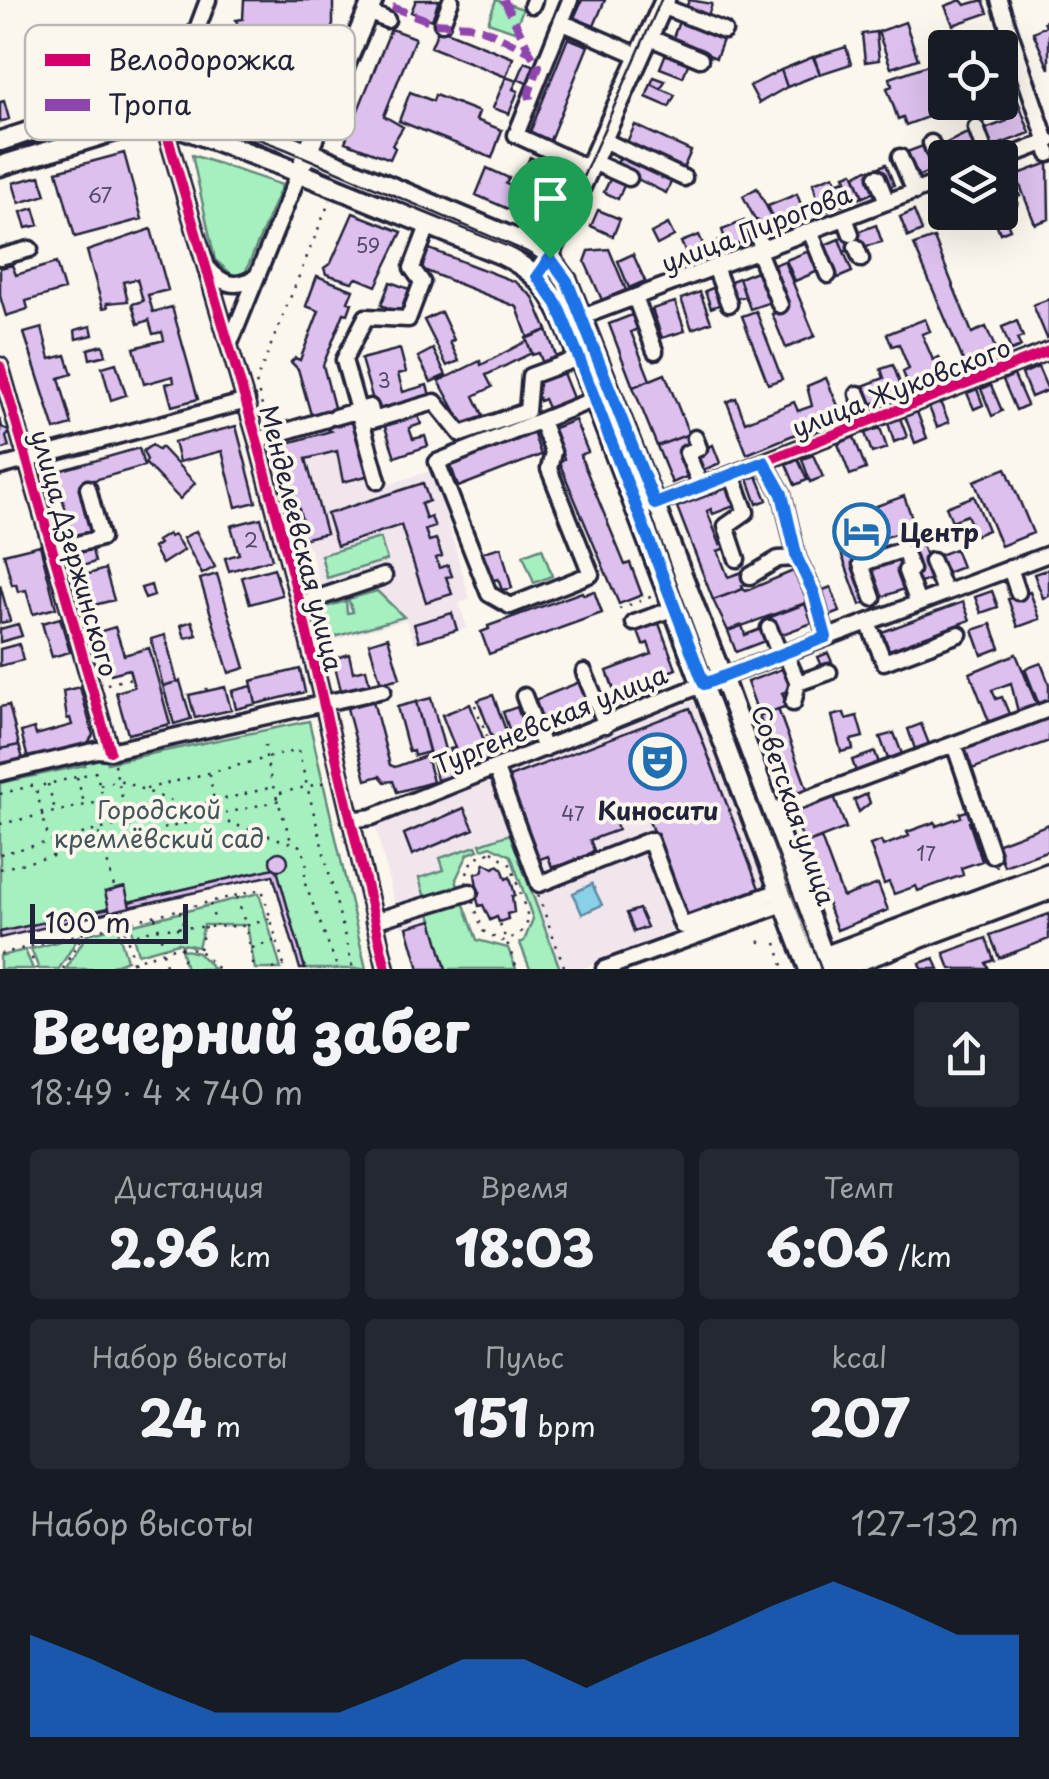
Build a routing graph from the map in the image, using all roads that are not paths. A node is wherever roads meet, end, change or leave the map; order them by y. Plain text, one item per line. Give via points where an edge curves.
1 (208, 0) edge
2 (451, 0) edge
3 (570, 0) edge
4 (999, 0) edge
5 (663, 3) edge
6 (370, 6) edge
7 (386, 20) dead end
8 (561, 22) junction
9 (442, 23) dead end
10 (199, 25) edge
11 (724, 32) dead end
12 (648, 38) junction
13 (355, 41) edge
14 (640, 56) junction
15 (700, 59) dead end
16 (976, 128) dead end
17 (25, 134) edge
18 (86, 140) edge
19 (168, 140) edge
20 (212, 140) edge
21 (279, 140) edge
22 (313, 140) edge
23 (603, 140) junction
24 (980, 140) edge
25 (0, 141) edge
26 (1048, 147) edge
27 (308, 152) junction
28 (1018, 155) edge
29 (900, 157) dead end
30 (592, 165) junction
31 (0, 166) edge
32 (299, 172) junction
33 (875, 172) dead end
34 (629, 178) dead end
35 (684, 178) dead end
36 (928, 186) edge
37 (915, 192) junction
38 (887, 202) junction
39 (845, 218) junction
40 (428, 226) junction
41 (754, 229) dead end
42 (810, 232) junction
43 (856, 247) dead end
44 (30, 249) dead end
45 (761, 250) junction
46 (0, 258) edge
47 (550, 258) junction
48 (715, 267) junction
49 (207, 268) junction
50 (828, 275) dead end
51 (537, 276) junction
52 (256, 278) junction
53 (635, 298) junction
54 (729, 304) dead end
55 (780, 306) dead end
56 (582, 318) junction
57 (230, 343) junction
58 (655, 351) dead end
59 (1049, 351) edge
60 (579, 358) junction
61 (0, 366) edge
62 (858, 394) dead end
63 (595, 400) junction
64 (247, 401) junction
65 (358, 410) junction
66 (540, 421) junction
67 (869, 421) junction
68 (695, 438) dead end
69 (264, 439) junction
70 (27, 460) junction
71 (764, 462) junction
72 (0, 467) edge
73 (732, 474) junction
74 (378, 481) dead end
75 (701, 486) junction
76 (88, 488) dead end
77 (655, 504) junction
78 (53, 550) junction
79 (1049, 554) edge
80 (797, 558) junction
81 (737, 559) dead end
82 (932, 561) dead end
83 (1010, 568) junction
84 (384, 576) dead end
85 (750, 576) dead end
86 (1018, 592) dead end
87 (945, 593) junction
88 (918, 602) junction
89 (300, 604) junction
90 (675, 608) junction
91 (874, 619) junction
92 (634, 623) dead end
93 (769, 628) dead end
94 (958, 634) dead end
95 (826, 637) junction
96 (782, 654) junction
97 (584, 672) dead end
98 (829, 672) dead end
99 (722, 677) junction
100 (798, 683) junction
101 (704, 684) junction
102 (384, 690) dead end
103 (524, 696) dead end
104 (323, 704) junction
105 (793, 704) dead end
106 (1049, 709) edge
107 (606, 724) junction
108 (954, 744) junction
109 (544, 750) junction
110 (110, 751) junction
111 (496, 765) junction
112 (0, 773) edge
113 (770, 812) junction
114 (350, 820) junction
115 (992, 855) dead end
116 (1049, 873) edge
117 (1049, 890) edge
118 (470, 892) road end
119 (782, 897) junction
120 (374, 922) junction
121 (819, 967) edge
122 (386, 969) edge
123 (604, 969) edge

1 - 10 street
2 - 9 street
3 - 8 street
4 - 26 street
5 - 11 street
5 - 12 main road
6 - 7 street
6 - 13 main road
8 - 14 street
8 - 30 street via 516,135
12 - 14 main road
12 - 15 street
14 - 23 main road
16 - 24 street
17 - 25 main road
18 - 31 main road
19 - 49 street, Менделеевская улица
20 - 32 main road, Советская улица
21 - 27 main road
22 - 27 main road
23 - 30 main road
23 - 35 street
26 - 28 street
27 - 32 main road
27 - 47 main road
29 - 37 street
30 - 34 street
30 - 47 main road
32 - 40 main road, Советская улица
32 - 52 street
33 - 38 street
36 - 37 street, улица Пирогова
37 - 38 street, улица Пирогова
38 - 39 street, улица Пирогова
39 - 42 street, улица Пирогова
39 - 43 street
40 - 51 main road, Советская улица via 523,264
40 - 65 street via 412,268 422,282 408,319 366,317 344,360
41 - 45 street
42 - 45 street, улица Пирогова
42 - 50 street
44 - 46 street
45 - 48 street, улица Пирогова
45 - 55 street
47 - 51 main road
47 - 56 main road, Советская улица
48 - 53 street, улица Пирогова
48 - 54 street
49 - 52 street via 229,284
49 - 57 street, Менделеевская улица
51 - 60 main road, Советская улица via 557,304
52 - 57 street
53 - 56 street, улица Пирогова
53 - 58 street
56 - 77 main road, Советская улица
57 - 64 street, Менделеевская улица
59 - 67 street, улица Жуковского
60 - 63 main road, Советская улица
60 - 65 street via 530,376 526,412 462,434 435,402 373,420 370,407
61 - 70 street, улица Дзержинского
62 - 67 street
63 - 66 street
63 - 90 main road, Советская улица
64 - 69 street, Менделеевская улица
64 - 70 street
65 - 69 street
65 - 74 street
66 - 66 street via 437,462 490,594 510,606 591,574 548,469 553,452
67 - 71 street, улица Жуковского
68 - 75 street via 698,448 687,454
69 - 89 street, Менделеевская улица
70 - 72 street
70 - 78 street, улица Дзержинского
71 - 73 street, улица Жуковского
71 - 80 street via 782,494
73 - 75 street, улица Жуковского
73 - 81 street via 746,512 726,526
75 - 77 street, улица Жуковского
76 - 78 street via 102,538
77 - 99 main road, Советская улица
78 - 110 street, улица Дзержинского
79 - 83 street, Тургеневская улица
80 - 85 street via 778,558
80 - 95 street
82 - 87 street
83 - 86 street
83 - 87 street, Тургеневская улица
84 - 89 street
87 - 88 street, Тургеневская улица
88 - 91 street, Тургеневская улица
88 - 91 street via 905,553 861,564
89 - 104 street, Менделеевская улица
90 - 92 street
90 - 101 main road, Советская улица
91 - 94 street via 884,662
91 - 95 street, Тургеневская улица
93 - 96 street
95 - 96 street, Тургеневская улица
96 - 99 street, Тургеневская улица
96 - 100 street
97 - 107 street
98 - 100 street
99 - 101 main road, Тургеневская улица
99 - 113 main road, Советская улица
100 - 105 street
101 - 107 street, Тургеневская улица
101 - 119 main road, Советская улица
102 - 104 street
103 - 109 street
104 - 110 street
104 - 114 street, Менделеевская улица
106 - 108 street
107 - 109 street, Тургеневская улица
108 - 113 street
108 - 115 street
109 - 111 street, Тургеневская улица
110 - 112 street
111 - 114 street, Тургеневская улица
111 - 119 street via 538,884 650,840 682,926
113 - 121 main road, Советская улица
114 - 120 street, Менделеевская улица
116 - 121 main road
117 - 121 main road
118 - 120 street
119 - 121 main road, Советская улица
119 - 123 street
120 - 122 street, Менделеевская улица

